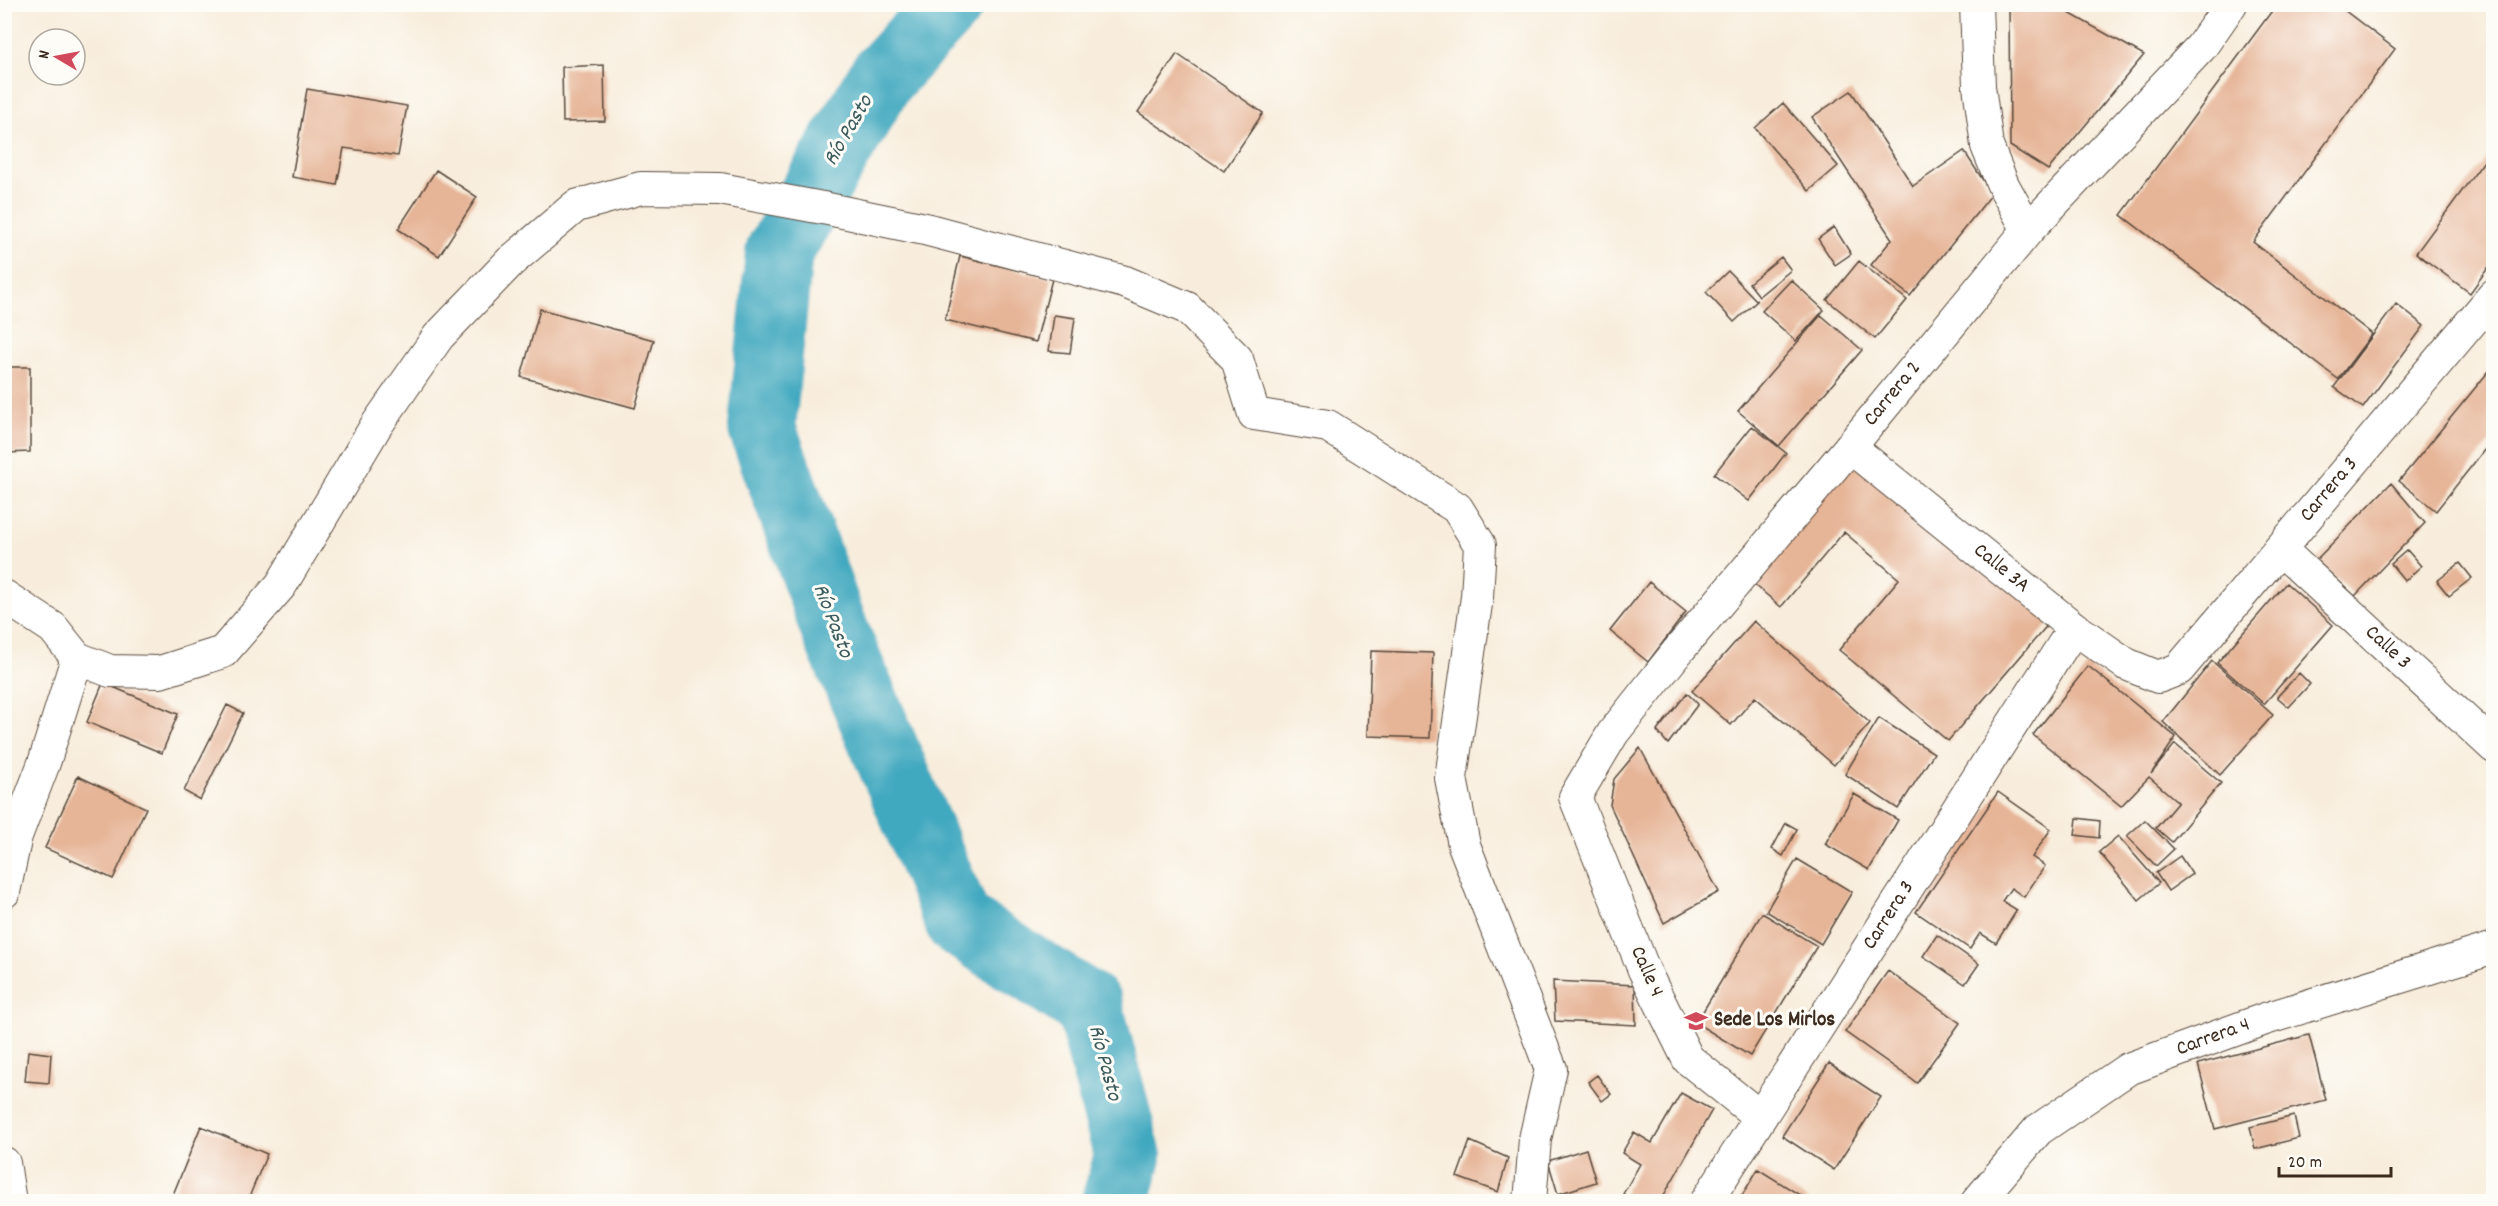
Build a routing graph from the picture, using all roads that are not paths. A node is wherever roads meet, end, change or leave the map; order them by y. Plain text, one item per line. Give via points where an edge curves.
1 (1976, 4) edge
2 (2231, 4) edge
3 (2028, 230) junction
4 (2493, 295) edge
5 (1850, 447) junction
6 (2280, 549) junction
7 (4, 596) edge
8 (2074, 628) junction
9 (77, 658) junction
10 (2158, 677) joint
11 (2493, 747) edge
12 (1575, 797) joint
13 (4, 892) edge
14 (2493, 948) edge
15 (1760, 1117) junction
16 (4, 1163) edge
17 (10, 1202) edge
18 (1530, 1202) edge
19 (1706, 1202) edge
20 (1977, 1202) edge

1 - 3 street via 1979,86 1987,146
2 - 3 street, Carrera 2 via 2201,47
3 - 5 street, Carrera 2
4 - 6 street, Carrera 3
5 - 8 street, Calle 3A
5 - 12 street, Carrera 2 via 1613,733
6 - 10 street, Carrera 3 via 2179,669
6 - 11 street, Calle 3
7 - 9 street via 53,628
8 - 10 street, Calle 3A via 2126,664
8 - 15 street, Carrera 3
9 - 13 street via 16,836
9 - 18 street via 111,671 160,672 223,652 281,585 375,426 438,337 510,262 576,206 641,188 720,189 925,229 1125,282 1187,308 1236,359 1254,414 1328,426 1458,508 1480,546 1477,597 1450,778 1464,845 1551,1069 1535,1139
12 - 15 street, Calle 4 via 1644,970 1688,1059
14 - 20 street, Carrera 4 via 2265,1019 2128,1069 2038,1130
15 - 19 street, Carrera 3
16 - 17 street

